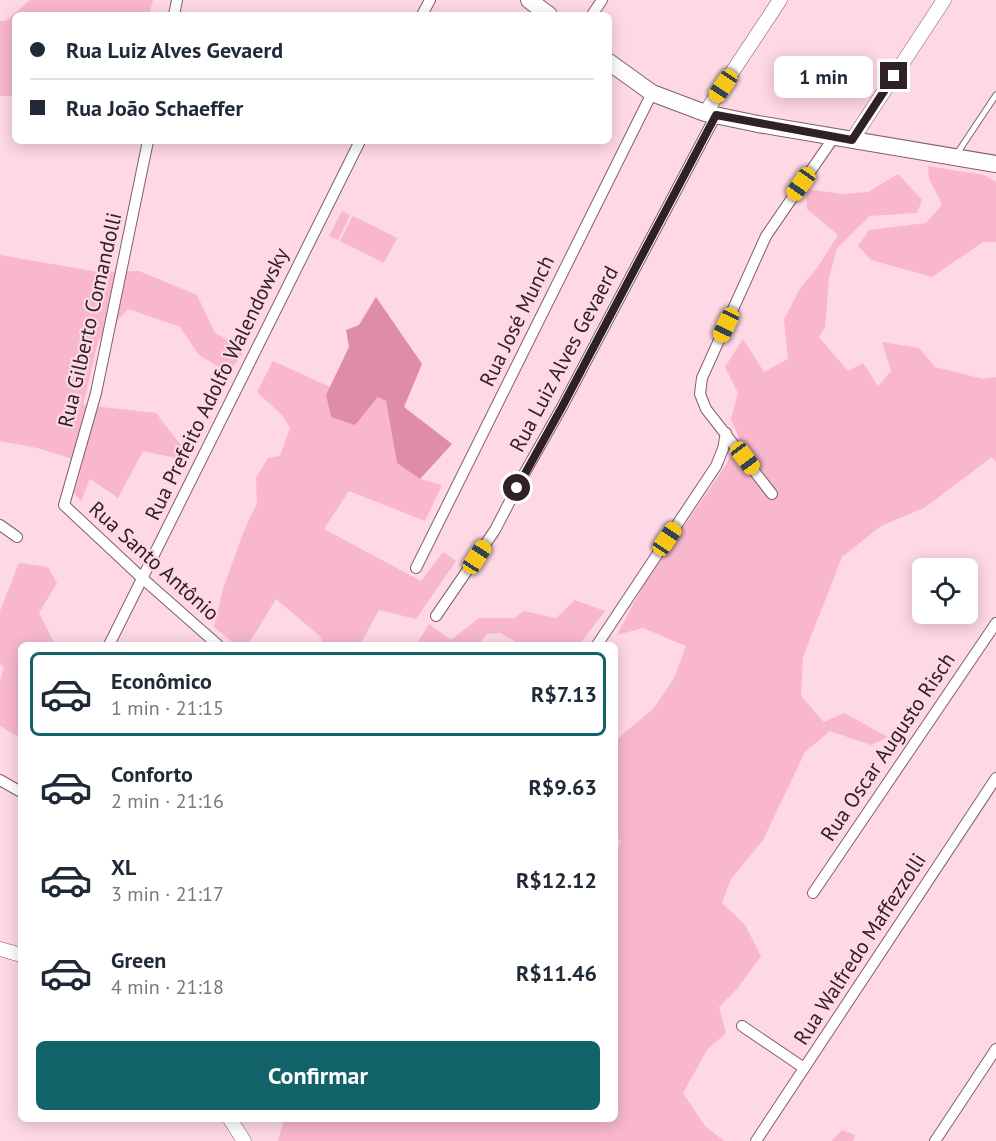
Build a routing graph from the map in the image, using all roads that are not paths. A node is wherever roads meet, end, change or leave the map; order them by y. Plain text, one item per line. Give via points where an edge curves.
1 (529, 0) edge
2 (780, 0) edge
3 (944, 0) edge
4 (545, 12) edge
5 (612, 64) edge
6 (652, 93) junction
7 (996, 96) edge
8 (711, 114) junction
9 (834, 137) junction
10 (852, 140) junction
11 (147, 144) edge
12 (359, 144) edge
13 (956, 157) junction
14 (995, 162) edge
15 (726, 433) junction
16 (772, 494) dead end
17 (64, 505) joint
18 (2, 527) edge
19 (17, 537) dead end
20 (0, 541) edge
21 (416, 568) dead end
22 (142, 578) junction
23 (436, 616) dead end
24 (996, 623) edge
25 (110, 642) edge
26 (215, 642) edge
27 (599, 642) edge
28 (996, 778) edge
29 (0, 780) edge
30 (18, 790) edge
31 (813, 893) dead end
32 (0, 949) edge
33 (18, 954) edge
34 (742, 1026) dead end
35 (996, 1049) edge
36 (804, 1068) junction
37 (232, 1122) edge
38 (244, 1141) edge
39 (756, 1141) edge
40 (935, 1141) edge

1 - 4 main road
2 - 8 street
3 - 10 street
5 - 6 main road
6 - 8 main road
6 - 21 street, Rua José Munch
7 - 13 lane
8 - 9 main road
8 - 23 street, Rua Luiz Alves Gevaerd via 495,530
9 - 10 main road
9 - 15 street via 766,236 702,378 700,394 706,409
10 - 13 main road
11 - 17 street, Rua Gilberto Comandolli via 96,393
12 - 22 street, Rua Prefeito Adolfo Walendowsky
13 - 14 main road
15 - 16 street
15 - 27 street via 716,466
17 - 22 street, Rua Santo Antônio
18 - 19 street
18 - 20 street
22 - 25 street, Rua Prefeito Adolfo Walendowsky
22 - 26 street, Rua Santo Antônio
24 - 31 street, Rua Oscar Augusto Risch
28 - 36 street, Rua Walfredo Maffezzolli
29 - 30 street
32 - 33 street
34 - 36 street
35 - 40 street
36 - 39 street, Rua Walfredo Maffezzolli
37 - 38 street

